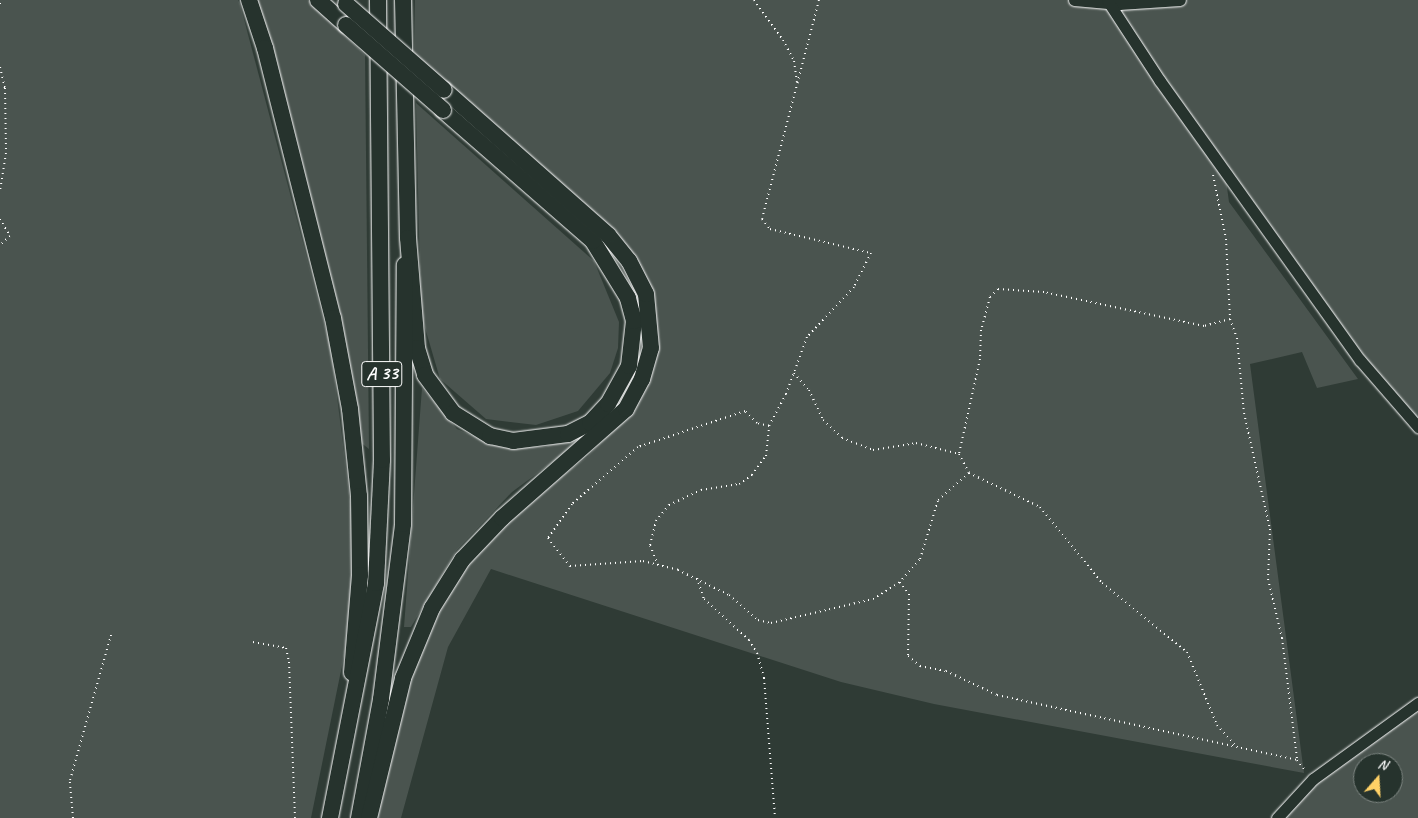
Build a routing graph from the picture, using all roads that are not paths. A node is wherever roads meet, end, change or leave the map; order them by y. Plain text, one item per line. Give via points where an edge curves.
1 (249, 0) edge
2 (318, 0) edge
3 (378, 0) edge
4 (403, 0) edge
5 (1074, 0) edge
6 (1180, 0) edge
7 (344, 2) edge
8 (1108, 2) edge
9 (408, 238) junction
10 (1418, 427) edge
11 (1418, 703) edge
12 (347, 745) junction
13 (330, 818) edge
14 (359, 818) edge
15 (369, 818) edge
16 (1277, 818) edge

1 - 12 highway via 266,48 328,299 350,409 359,496 360,575
2 - 9 highway, bridge via 593,241 615,273 634,321 628,366 608,404 590,423 568,434 513,441 490,436 453,413 425,375 417,348
3 - 12 highway, A 33 via 382,460 376,583
4 - 9 highway, A 33
5 - 8 street
6 - 8 street
7 - 15 highway, bridge via 608,235 629,261 646,294 651,348 642,379 626,409 502,518 462,560 432,608 403,678
8 - 10 street via 1360,360
9 - 14 highway, A 33 via 403,284 403,524 381,699
11 - 16 street via 1313,780
12 - 13 highway, A 33

